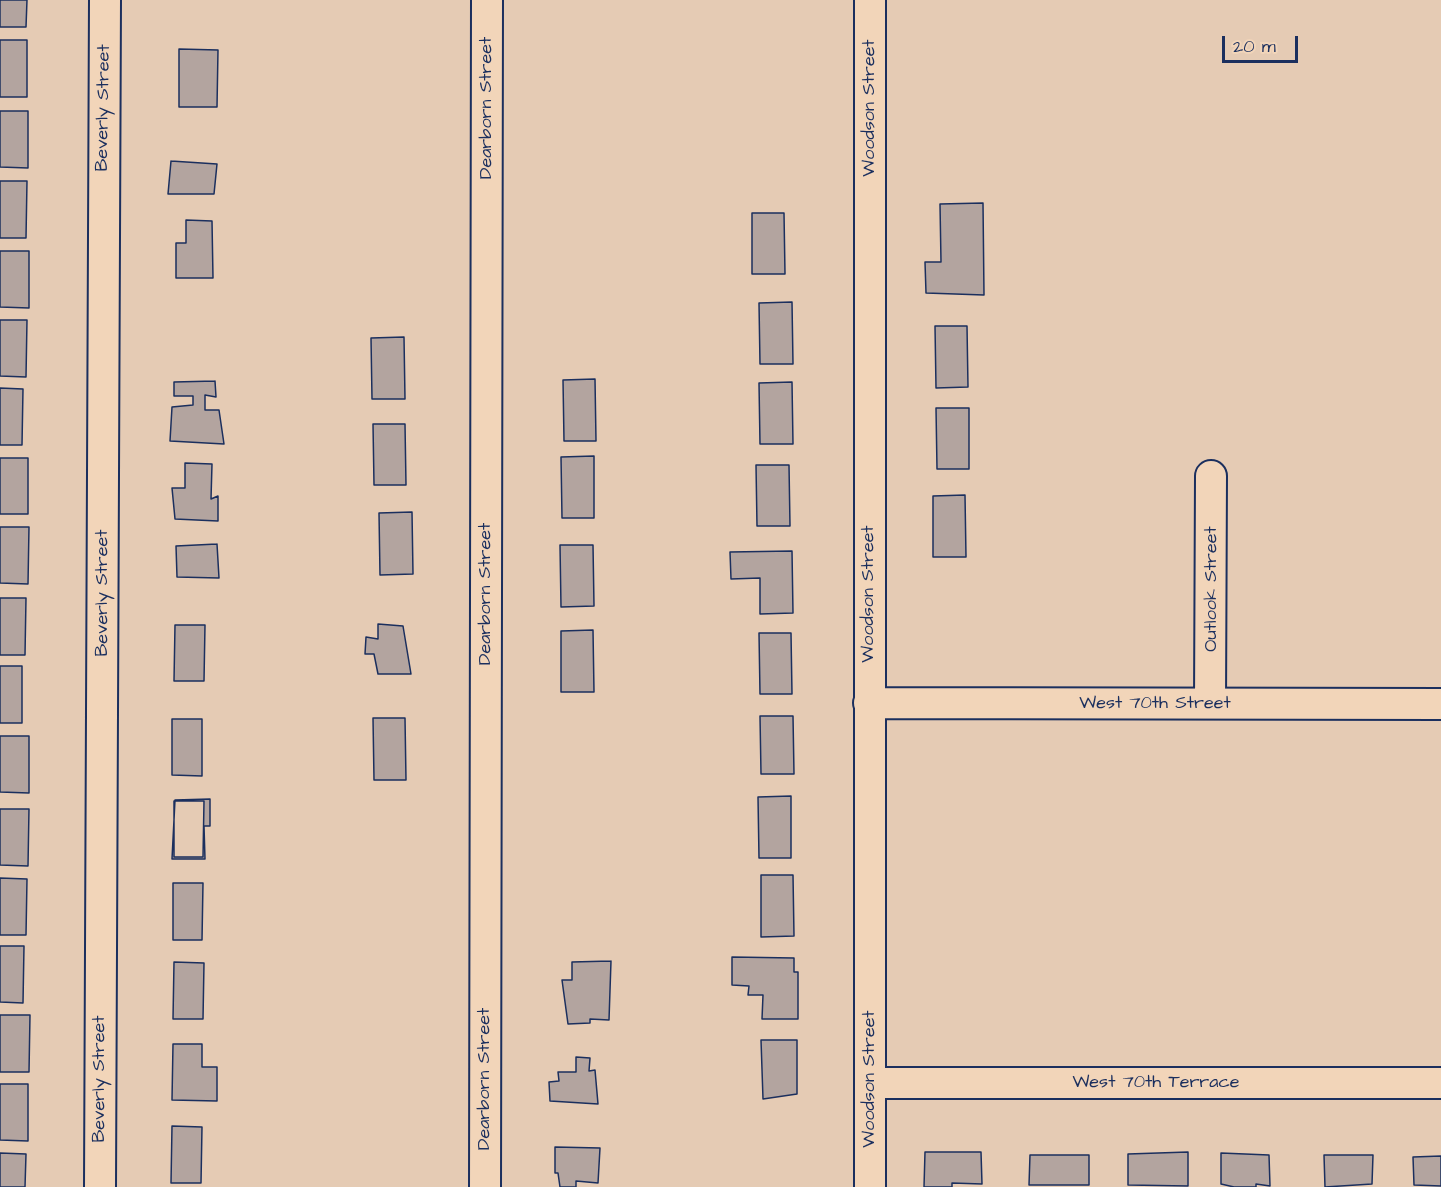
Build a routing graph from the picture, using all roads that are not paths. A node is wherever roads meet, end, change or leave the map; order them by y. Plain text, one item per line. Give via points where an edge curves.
1 (105, 0) edge
2 (487, 0) edge
3 (870, 0) edge
4 (1211, 476) dead end
5 (869, 703) junction
6 (1210, 703) junction
7 (1441, 704) edge
8 (871, 1083) junction
9 (1441, 1083) edge
10 (100, 1187) edge
11 (485, 1187) edge
12 (870, 1187) edge

1 - 10 street, Beverly Street
2 - 11 street, Dearborn Street
3 - 5 street, Woodson Street
4 - 6 street, Outlook Street
5 - 6 street, West 70th Street
5 - 8 street, Woodson Street
6 - 7 street, West 70th Street
8 - 9 street, West 70th Terrace
8 - 12 street, Woodson Street

